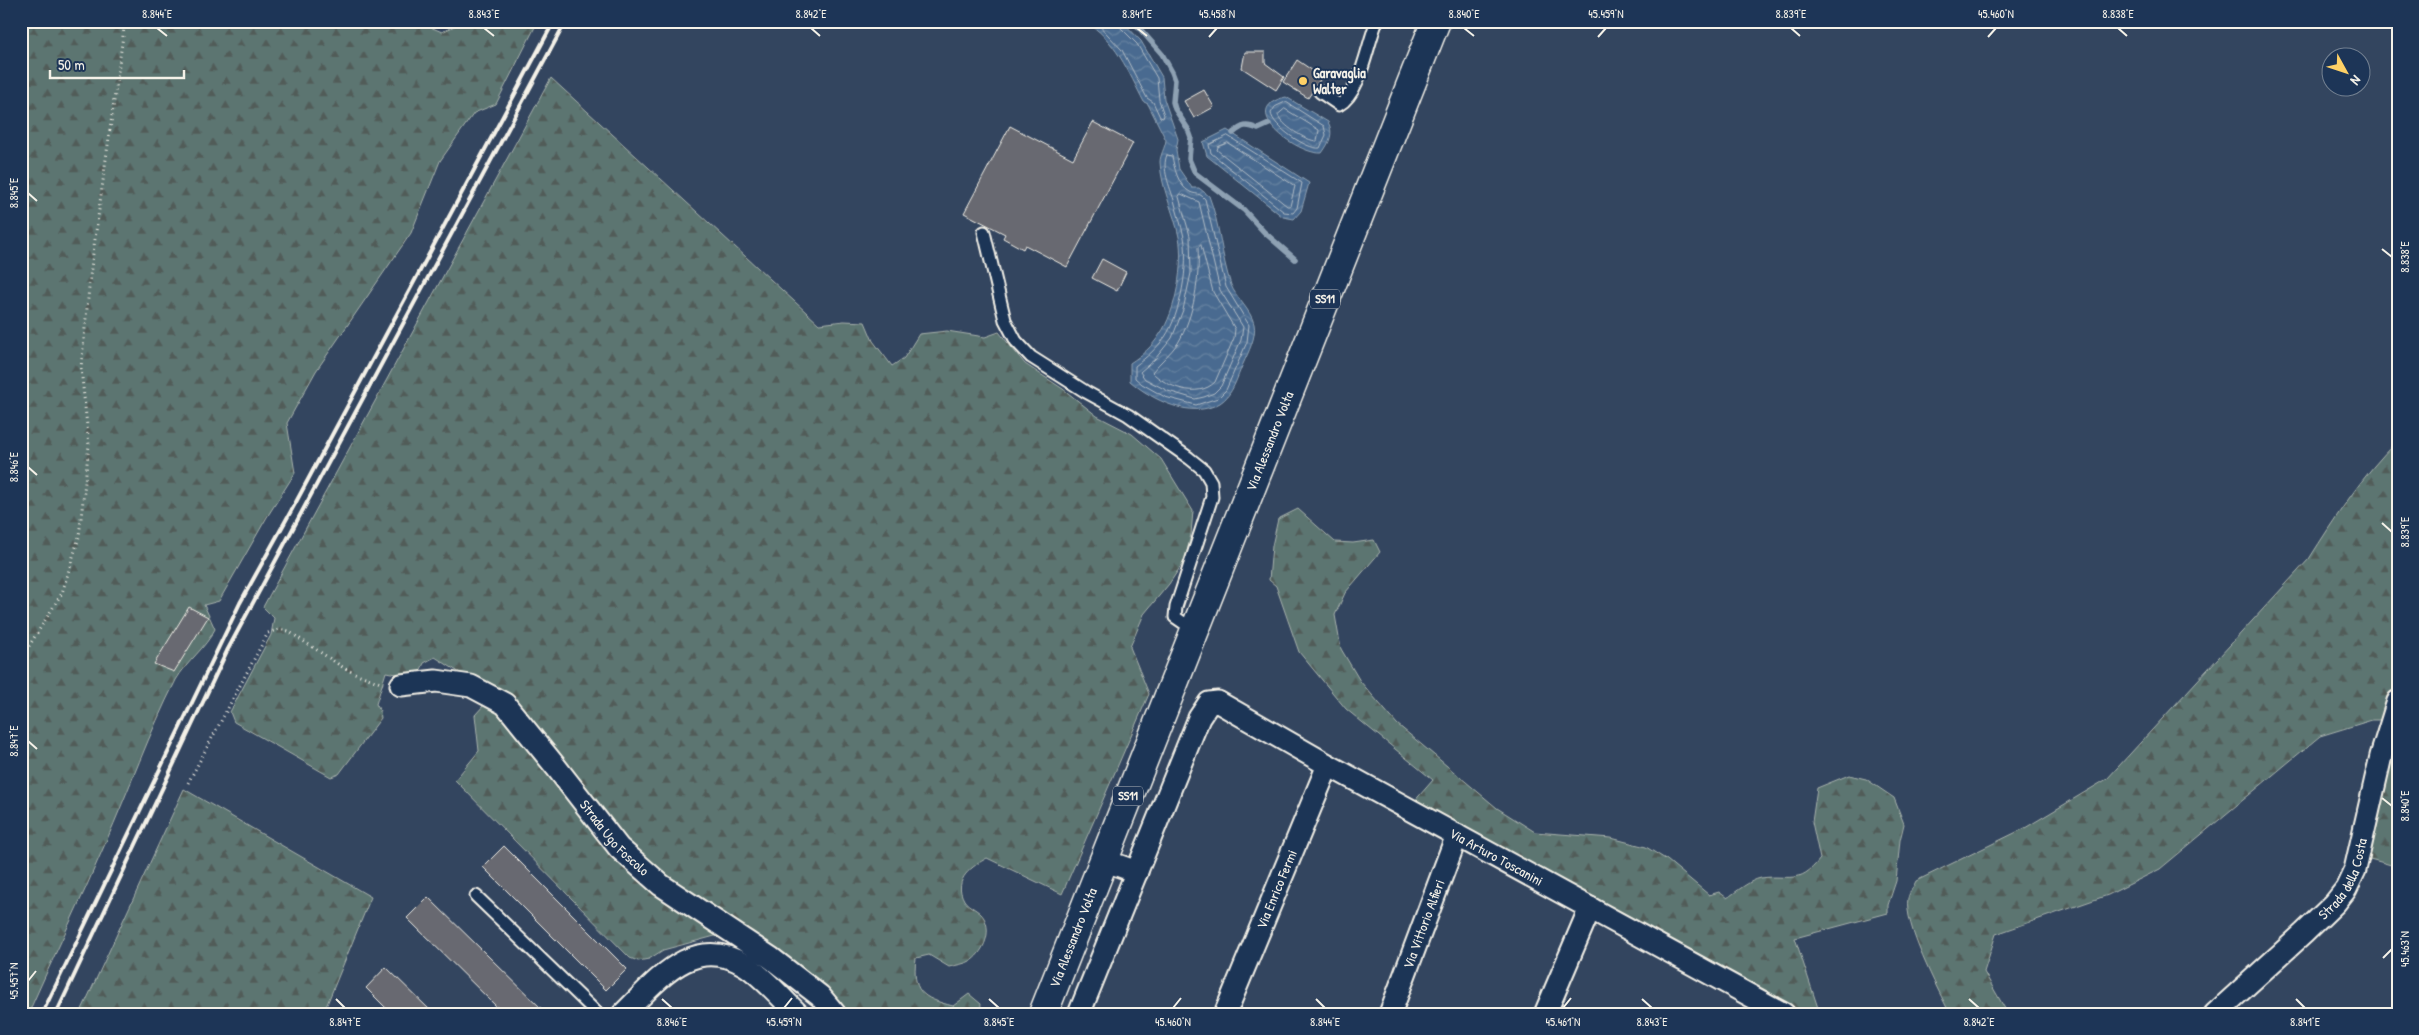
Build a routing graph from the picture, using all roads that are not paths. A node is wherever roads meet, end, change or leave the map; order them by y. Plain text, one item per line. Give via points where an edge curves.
1 (1377, 21) edge
2 (1436, 21) edge
3 (1320, 92) dead end
4 (984, 232) dead end
5 (1194, 630) junction
6 (401, 685) road end
7 (2398, 701) edge
8 (1328, 765) junction
9 (1457, 835) junction
10 (1104, 860) junction
11 (1137, 872) junction
12 (476, 896) dead end
13 (1590, 908) junction
14 (598, 1014) edge
15 (623, 1014) edge
16 (798, 1014) edge
17 (835, 1014) edge
18 (1043, 1014) edge
19 (1079, 1014) edge
20 (1225, 1014) edge
21 (1390, 1014) edge
22 (1545, 1014) edge
23 (1784, 1014) edge
24 (2215, 1014) edge

1 - 3 lane via 1348,100 1339,105
2 - 5 main road, Via Alessandro Volta / SS11
4 - 5 lane via 1005,320 1016,341 1031,357 1128,414 1190,458 1204,470 1211,482 1212,496 1176,607 1175,617
5 - 10 main road, Via Alessandro Volta / SS11
6 - 17 street, Strada Ugo Foscolo via 436,681 471,686 505,704 618,848 661,885 771,958 820,996
7 - 24 street, Strada della Costa via 2381,756 2358,862 2346,889 2304,933
8 - 9 street, Via Arturo Toscanini
8 - 11 street, Via Arturo Toscanini via 1229,706 1209,703 1199,718
8 - 20 street, Via Enrico Fermi
9 - 13 street, Via Arturo Toscanini
9 - 21 street, Via Vittorio Alfieri
10 - 11 street
10 - 18 main road, Via Alessandro Volta / SS11
11 - 19 street
12 - 14 lane
13 - 22 street
13 - 23 street, Via Arturo Toscanini
15 - 16 street via 668,971 682,961 703,954 722,955 745,965

